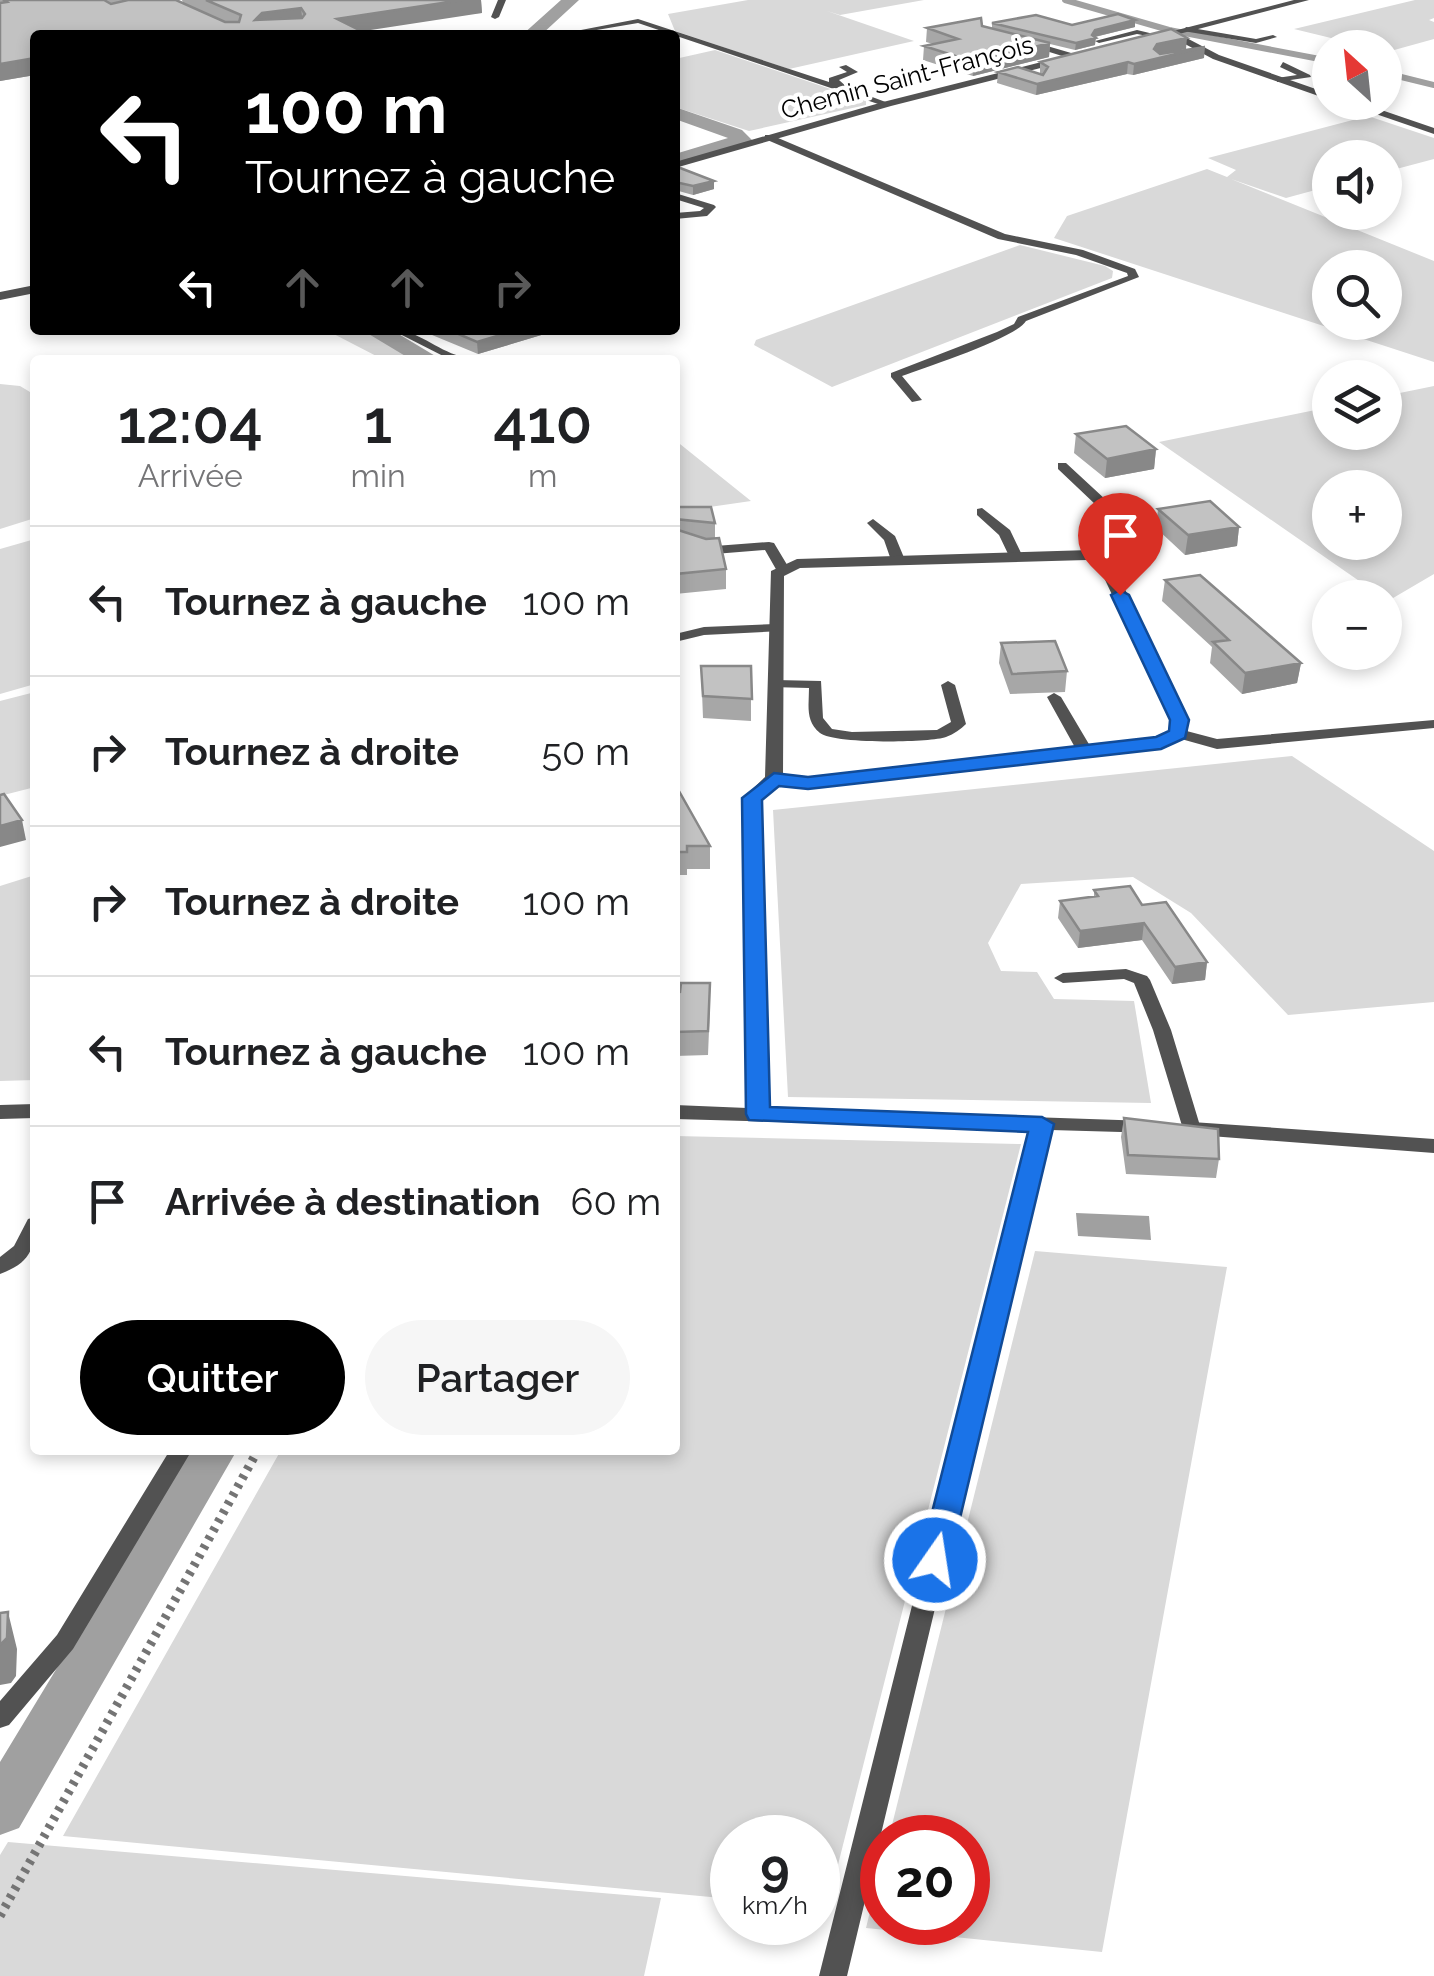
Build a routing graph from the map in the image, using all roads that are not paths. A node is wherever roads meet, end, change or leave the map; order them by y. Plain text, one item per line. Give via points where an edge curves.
1 (502, 0) edge
2 (1305, 0) edge
3 (496, 18) dead end
4 (585, 30) dead end
5 (665, 30) edge
6 (1178, 31) junction
7 (680, 35) edge
8 (1158, 36) junction
9 (1273, 37) dead end
10 (1019, 38) edge
11 (1099, 41) edge
12 (1205, 50) junction
13 (1179, 55) edge
14 (1075, 57) junction
15 (1283, 65) dead end
16 (843, 67) dead end
17 (1018, 71) junction
18 (1040, 80) edge
19 (1280, 80) junction
20 (1312, 91) edge
21 (882, 102) junction
22 (1399, 120) edge
23 (1434, 132) edge
24 (768, 136) junction
25 (680, 163) edge
26 (680, 198) edge
27 (680, 216) edge
28 (30, 290) edge
29 (0, 296) edge
30 (408, 335) edge
31 (450, 355) edge
32 (916, 400) dead end
33 (1062, 466) dead end
34 (982, 512) dead end
35 (874, 523) dead end
36 (689, 550) edge
37 (1090, 555) junction
38 (1016, 556) junction
39 (898, 560) junction
40 (782, 568) junction
41 (776, 628) junction
42 (680, 637) edge
43 (776, 684) junction
44 (948, 685) dead end
45 (1054, 697) dead end
46 (1434, 724) edge
47 (1178, 734) junction
48 (1086, 751) junction
49 (774, 779) junction
50 (1063, 978) dead end
51 (30, 1111) edge
52 (0, 1112) edge
53 (680, 1112) edge
54 (758, 1114) junction
55 (1042, 1124) junction
56 (1192, 1129) junction
57 (1434, 1146) edge
58 (30, 1234) edge
59 (0, 1267) edge
60 (179, 1455) edge
61 (0, 1718) edge
62 (833, 1976) edge

1 - 3 lane
2 - 6 street, Chemin Saint-François
4 - 5 lane via 638,21
6 - 8 street, Chemin Saint-François
6 - 9 lane via 1256,41
6 - 12 street
7 - 21 lane
8 - 11 lane via 1137,32
8 - 14 street, Chemin Saint-François
10 - 14 lane
12 - 13 lane
12 - 19 street
14 - 17 street, Chemin Saint-François
15 - 19 lane via 1307,76
16 - 21 lane via 854,72 832,80
17 - 18 lane
17 - 21 street, Chemin Saint-François
19 - 20 street
21 - 24 street, Chemin Saint-François
22 - 23 street
24 - 25 street, Chemin Saint-François
24 - 32 lane via 1002,237 1080,252 1132,271 1134,277 896,375
26 - 27 lane via 711,207
28 - 29 street
30 - 31 lane
33 - 37 lane via 1101,502 1113,524
34 - 38 lane
35 - 39 lane
36 - 40 lane via 769,546
37 - 38 street
37 - 47 street via 1105,564 1179,720
38 - 39 street
39 - 40 street
40 - 41 street via 776,574
41 - 42 lane
41 - 43 street
43 - 44 lane via 816,684 816,719 827,732 852,737 940,734 959,724
43 - 49 street
45 - 48 lane
46 - 47 lane via 1217,744
47 - 48 street via 1161,743
48 - 49 street via 808,783
49 - 54 street via 752,798
50 - 56 lane via 1126,974 1141,980
51 - 52 street
53 - 54 street
54 - 55 street
55 - 56 street
55 - 62 lane
56 - 57 street
58 - 59 lane
60 - 61 lane via 65,1642

